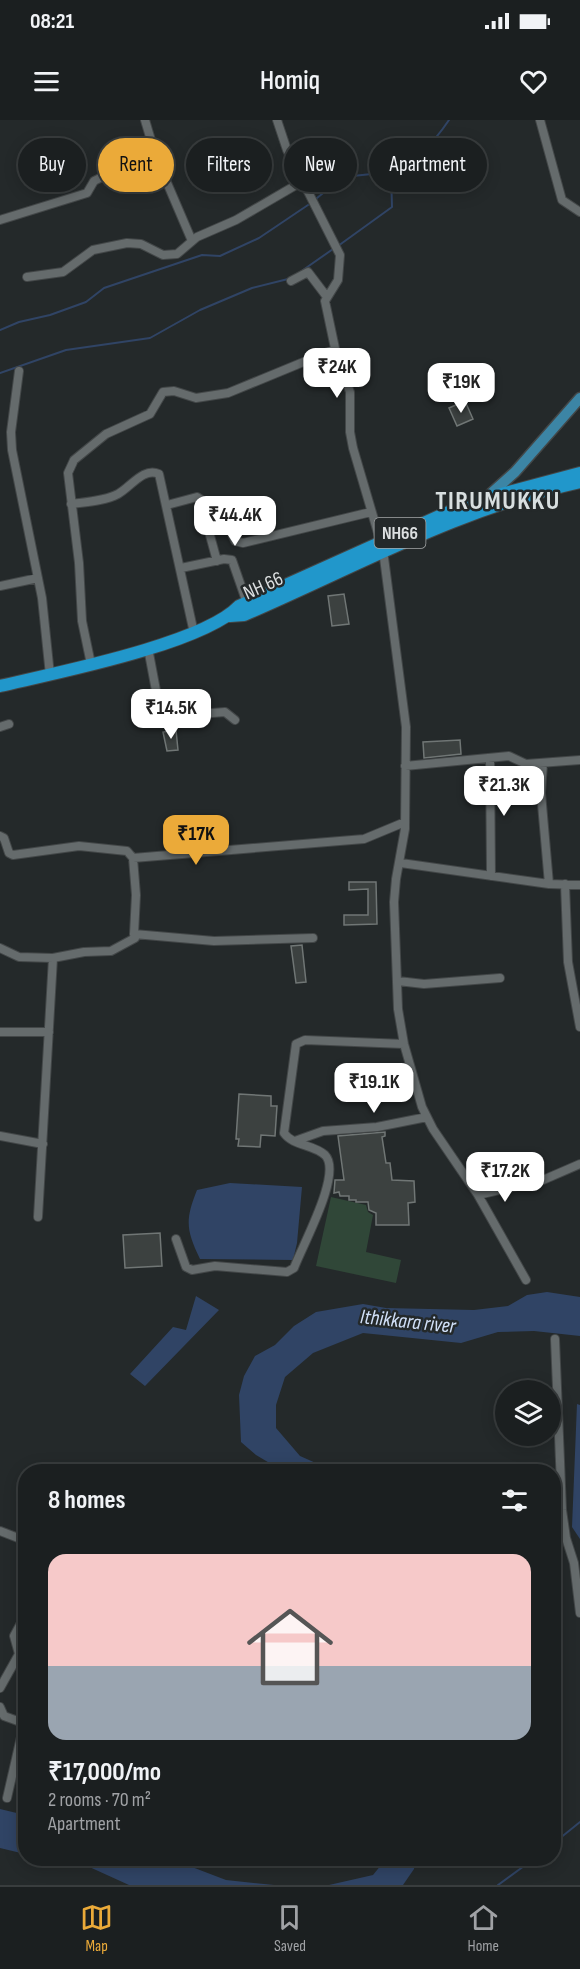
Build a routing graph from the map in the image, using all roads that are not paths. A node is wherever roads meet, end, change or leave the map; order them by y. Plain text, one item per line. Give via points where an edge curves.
1 (145, 120) edge
2 (277, 120) edge
3 (540, 120) edge
4 (151, 138) edge
5 (284, 141) edge
6 (98, 179) edge
7 (284, 191) edge
8 (171, 192) edge
9 (308, 192) edge
10 (580, 212) edge
11 (0, 220) edge
12 (192, 242) junction
13 (27, 277) dead end
14 (291, 281) dead end
15 (327, 297) junction
16 (335, 349) junction
17 (19, 371) dead end
18 (580, 398) edge
19 (514, 472) junction
20 (580, 473) edge
21 (580, 482) edge
22 (513, 490) junction
23 (486, 498) junction
24 (71, 504) junction
25 (167, 505) junction
26 (371, 512) junction
27 (228, 526) dead end
28 (382, 546) junction
29 (217, 561) junction
30 (181, 568) junction
31 (38, 578) junction
32 (0, 586) edge
33 (247, 603) junction
34 (230, 616) junction
35 (194, 633) junction
36 (148, 648) junction
37 (91, 664) junction
38 (50, 675) junction
39 (0, 686) edge
40 (235, 720) dead end
41 (490, 758) junction
42 (580, 760) edge
43 (543, 763) junction
44 (405, 766) junction
45 (405, 822) junction
46 (0, 836) edge
47 (133, 858) junction
48 (401, 863) junction
49 (492, 876) junction
50 (549, 884) junction
51 (566, 884) junction
52 (580, 885) edge
53 (134, 934) junction
54 (313, 938) dead end
55 (0, 948) edge
56 (53, 958) junction
57 (500, 978) dead end
58 (399, 981) junction
59 (580, 1027) edge
60 (0, 1032) edge
61 (49, 1032) junction
62 (404, 1044) junction
63 (427, 1117) junction
64 (0, 1136) edge
65 (295, 1141) junction
66 (42, 1144) junction
67 (580, 1164) edge
68 (478, 1195) junction
69 (38, 1217) dead end
70 (177, 1239) dead end
71 (525, 1280) dead end
72 (555, 1339) dead end
73 (560, 1464) edge
74 (561, 1486) edge
75 (2, 1534) edge
76 (18, 1539) edge
77 (580, 1613) edge
78 (18, 1629) edge
79 (18, 1650) edge
80 (18, 1656) edge
81 (0, 1686) edge
82 (0, 1707) edge
83 (18, 1721) edge
84 (18, 1753) edge
85 (7, 1798) dead end

1 - 4 street
2 - 5 street
3 - 10 street via 556,186 563,202
6 - 11 street via 87,193
7 - 12 street
8 - 12 street
9 - 15 street via 340,255 338,280
12 - 13 street via 181,253 170,255 136,243 93,250 63,272
14 - 15 street via 308,272
15 - 16 street
16 - 24 street via 228,393 196,398 163,392 150,414 106,434 74,460 68,473
16 - 26 street via 350,392 351,440
17 - 31 street via 12,450
18 - 19 main road
19 - 22 main road
19 - 23 main road
20 - 22 highway, NH 66 / NH66
21 - 28 highway, NH 66 / NH66 via 467,514
22 - 23 highway, NH 66 / NH66
23 - 28 highway, NH 66 / NH66
24 - 25 street via 112,496 154,472 160,478
24 - 37 street via 82,621
25 - 29 street via 200,499
25 - 30 street
26 - 27 street via 243,543 235,541
26 - 28 street
28 - 33 highway, NH 66 / NH66
28 - 34 highway, NH 66 / NH66 via 244,615
28 - 44 street via 402,687
29 - 30 street
29 - 33 street via 234,562
30 - 35 street
31 - 32 street
31 - 38 street
33 - 34 highway, NH 66 / NH66
34 - 35 highway, NH 66 / NH66
35 - 36 highway, NH 66 / NH66
36 - 37 highway, NH 66 / NH66
36 - 40 street via 161,717 225,712
37 - 38 highway, NH 66 / NH66
38 - 39 highway, NH 66 / NH66
41 - 43 street via 509,756 523,764
41 - 44 street
41 - 49 street
42 - 43 street
43 - 50 street via 541,792
44 - 45 street
45 - 47 street via 364,839
45 - 48 street
46 - 47 street via 13,855 79,846 127,851
47 - 53 street
48 - 49 street
48 - 58 street via 394,902
49 - 50 street
50 - 51 street
51 - 52 street
51 - 59 street via 568,962
53 - 54 street via 214,941
53 - 56 street via 135,938 111,951
55 - 56 street via 19,957
56 - 61 street
57 - 58 street via 424,984
58 - 62 street via 398,1009
60 - 61 street
61 - 66 street
62 - 63 street
62 - 65 street via 298,1042 284,1130 285,1136
63 - 65 street via 377,1127 323,1131
63 - 68 street
64 - 66 street
65 - 70 street via 324,1154 330,1168 326,1194 294,1268 287,1272 215,1266 192,1270 186,1267
66 - 69 street
67 - 68 street via 543,1180
68 - 71 street
72 - 73 street
74 - 77 street
75 - 76 street
78 - 79 street via 14,1636
80 - 81 street
82 - 83 street via 4,1716
84 - 85 street

